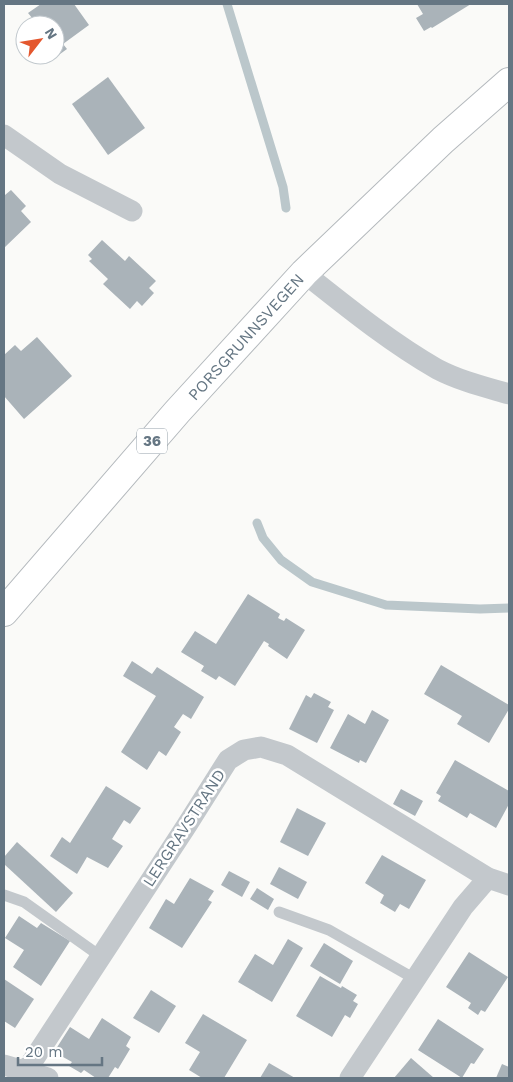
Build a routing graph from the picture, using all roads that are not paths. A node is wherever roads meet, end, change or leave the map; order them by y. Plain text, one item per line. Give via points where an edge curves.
1 (509, 82) edge
2 (4, 135) edge
3 (132, 211) dead end
4 (304, 273) junction
5 (509, 394) edge
6 (4, 612) edge
7 (488, 878) junction
8 (509, 885) edge
9 (4, 895) edge
10 (279, 912) dead end
11 (100, 956) junction
12 (409, 988) junction
13 (4, 1065) edge
14 (26, 1071) junction
15 (48, 1078) edge
16 (350, 1078) edge

1 - 4 highway, PORSGRUNNSVEGEN / 36 via 443,140
2 - 3 street via 60,174
4 - 5 street via 376,329 438,369 478,386
4 - 6 highway, PORSGRUNNSVEGEN / 36 via 177,412
7 - 8 street, LERGRAVSTRAND
7 - 11 street, LERGRAVSTRAND via 287,755 261,747 244,750 228,760
7 - 12 street via 463,907
9 - 11 lane via 24,902
10 - 12 lane via 329,930
11 - 14 street, LERGRAVSTRAND
12 - 16 street
13 - 14 street
14 - 15 street

